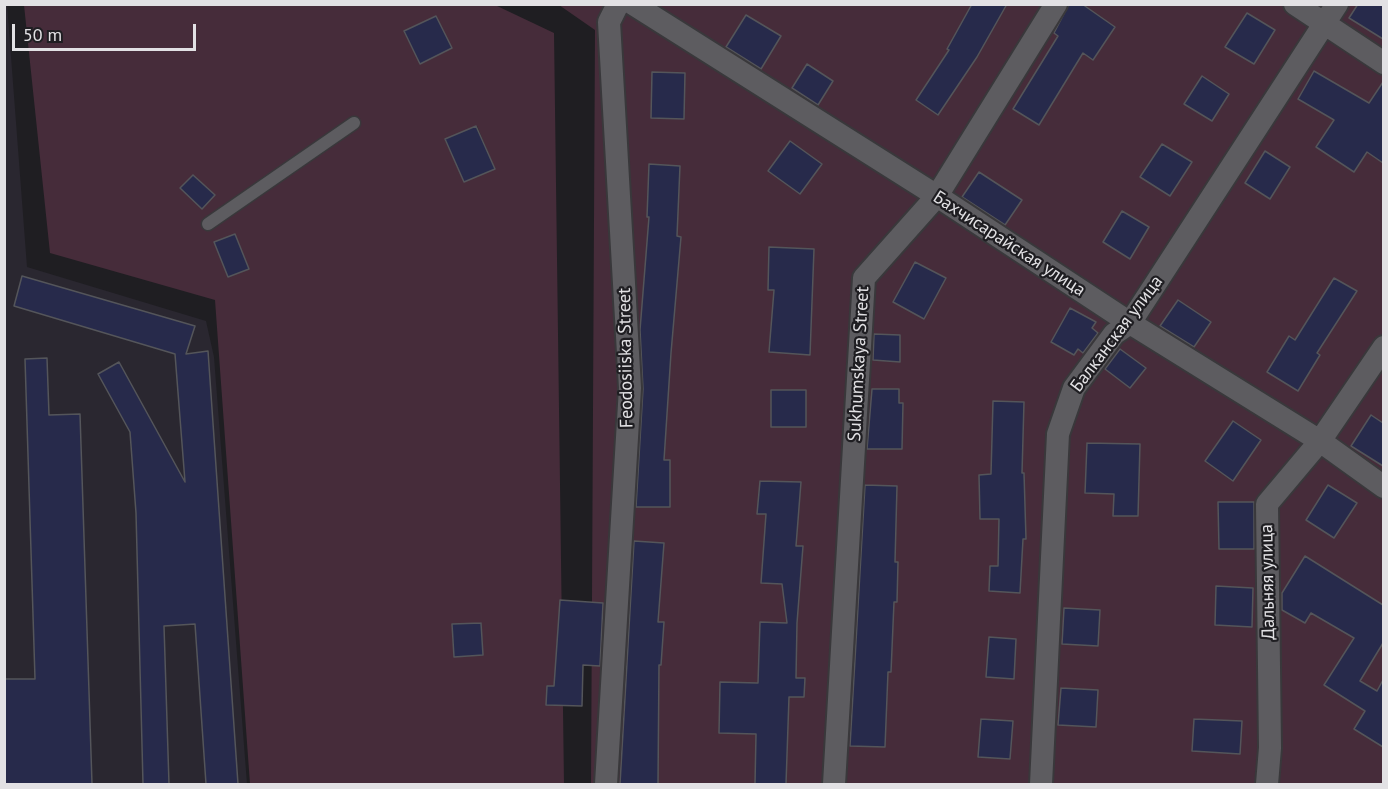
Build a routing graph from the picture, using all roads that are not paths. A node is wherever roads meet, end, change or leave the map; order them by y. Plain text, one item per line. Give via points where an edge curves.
1 (618, 4) edge
2 (633, 4) edge
3 (1056, 4) edge
4 (1295, 4) edge
5 (1337, 4) edge
6 (1325, 24) junction
7 (1383, 63) edge
8 (354, 123) dead end
9 (937, 196) junction
10 (208, 224) dead end
11 (1130, 323) junction
12 (1383, 347) edge
13 (1320, 441) junction
14 (1383, 487) edge
15 (606, 784) edge
16 (834, 784) edge
17 (1041, 784) edge
18 (1267, 784) edge

1 - 15 street, Feodosiiska Street via 609,22 630,388
2 - 9 street, Бахчисарайская улица
3 - 9 street, Sukhumskaya Street
4 - 6 street
5 - 6 street, Балканская улица
6 - 7 street
6 - 11 street, Балканская улица
8 - 10 lane
9 - 11 street, Бахчисарайская улица
9 - 16 street, Sukhumskaya Street via 864,278
11 - 13 street, Бахчисарайская улица
11 - 17 street, Балканская улица via 1114,334 1074,388 1058,434
12 - 13 street, Дальняя улица
13 - 14 street, Бахчисарайская улица
13 - 18 street, Дальняя улица via 1267,504

